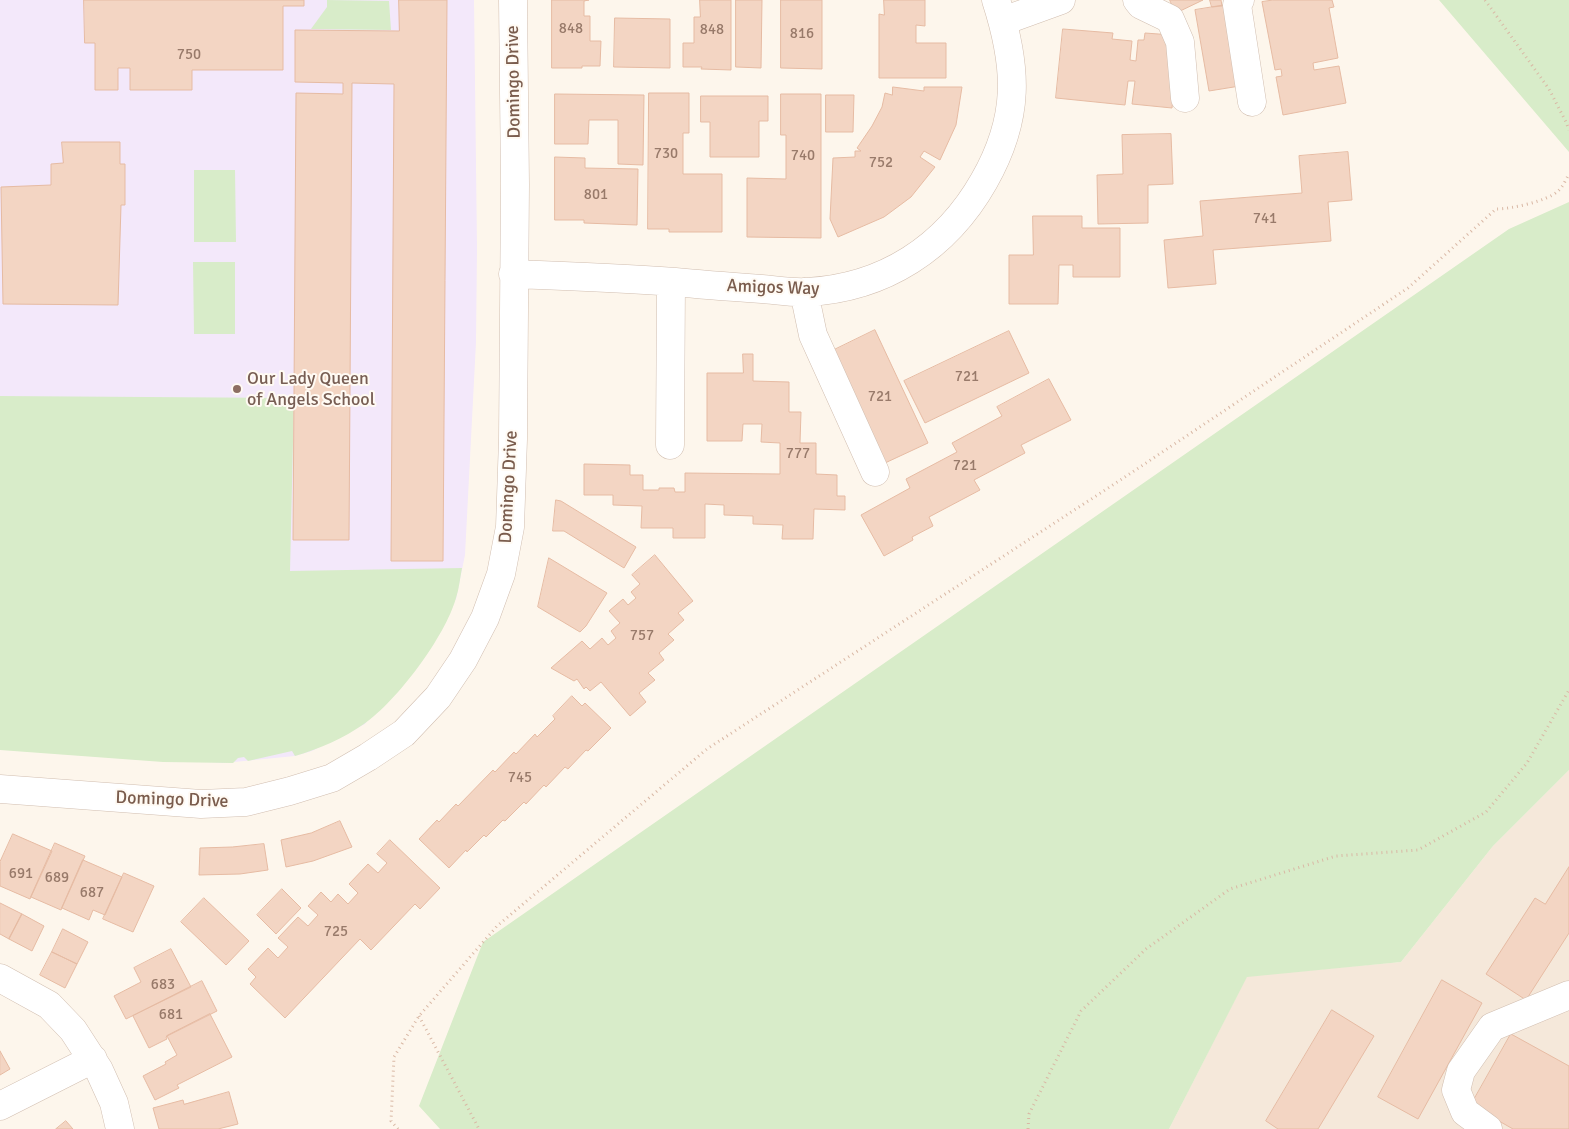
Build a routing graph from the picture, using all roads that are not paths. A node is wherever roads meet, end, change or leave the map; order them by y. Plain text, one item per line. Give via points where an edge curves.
1 (513, 0) edge
2 (1061, 0) edge
3 (1137, 0) edge
4 (1240, 0) edge
5 (999, 10) edge
6 (1184, 98) dead end
7 (1252, 102) dead end
8 (513, 274) junction
9 (671, 282) junction
10 (804, 292) junction
11 (670, 445) dead end
12 (875, 472) dead end
13 (0, 790) edge
14 (0, 978) edge
15 (1569, 995) edge
16 (93, 1059) junction
17 (0, 1106) edge
18 (120, 1129) edge
19 (1488, 1129) edge

1 - 8 street, Domingo Drive
2 - 5 street
3 - 6 street via 1170,19 1180,42
4 - 7 street via 1237,5
5 - 10 street, Amigos Way via 1012,69 1010,111 1002,143 972,202 951,227 896,270 832,290
8 - 9 street, Amigos Way
8 - 13 street, Domingo Drive via 512,495 501,574 485,618 464,660 438,697 404,732 332,778 246,802 201,804
9 - 10 street, Amigos Way
9 - 11 street
10 - 12 street via 813,335
14 - 16 street via 48,1005 73,1030
15 - 19 street via 1492,1027 1460,1071 1456,1090 1465,1112
16 - 17 street
16 - 18 street via 114,1103

